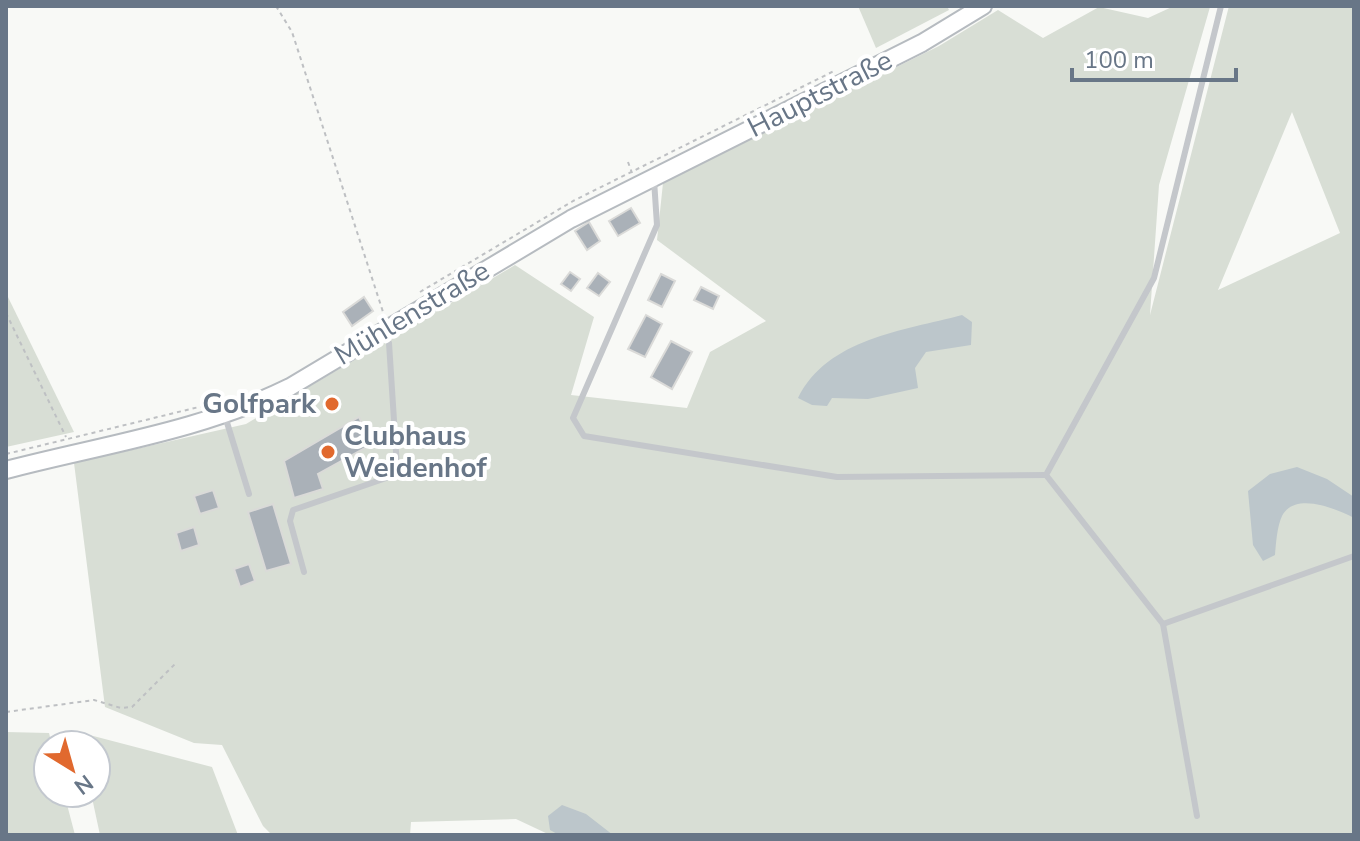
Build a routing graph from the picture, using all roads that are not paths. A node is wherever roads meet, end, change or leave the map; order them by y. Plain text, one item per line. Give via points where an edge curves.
1 (983, 6) edge
2 (1221, 6) edge
3 (654, 177) junction
4 (386, 330) junction
5 (225, 416) junction
6 (12, 468) edge
7 (1046, 475) junction
8 (249, 494) dead end
9 (1354, 556) edge
10 (304, 572) dead end
11 (1163, 624) junction
12 (1197, 816) dead end

1 - 3 main road, Hauptstraße via 922,43
2 - 7 lane via 1154,278
3 - 4 main road, Mühlenstraße via 536,238
3 - 7 lane via 657,225 573,418 584,436 837,477
4 - 5 main road, Mühlenstraße via 290,387
4 - 10 lane via 396,471 391,479 293,510 290,521
5 - 6 main road, Mühlenstraße
5 - 8 lane
7 - 11 lane
9 - 11 lane
11 - 12 lane

